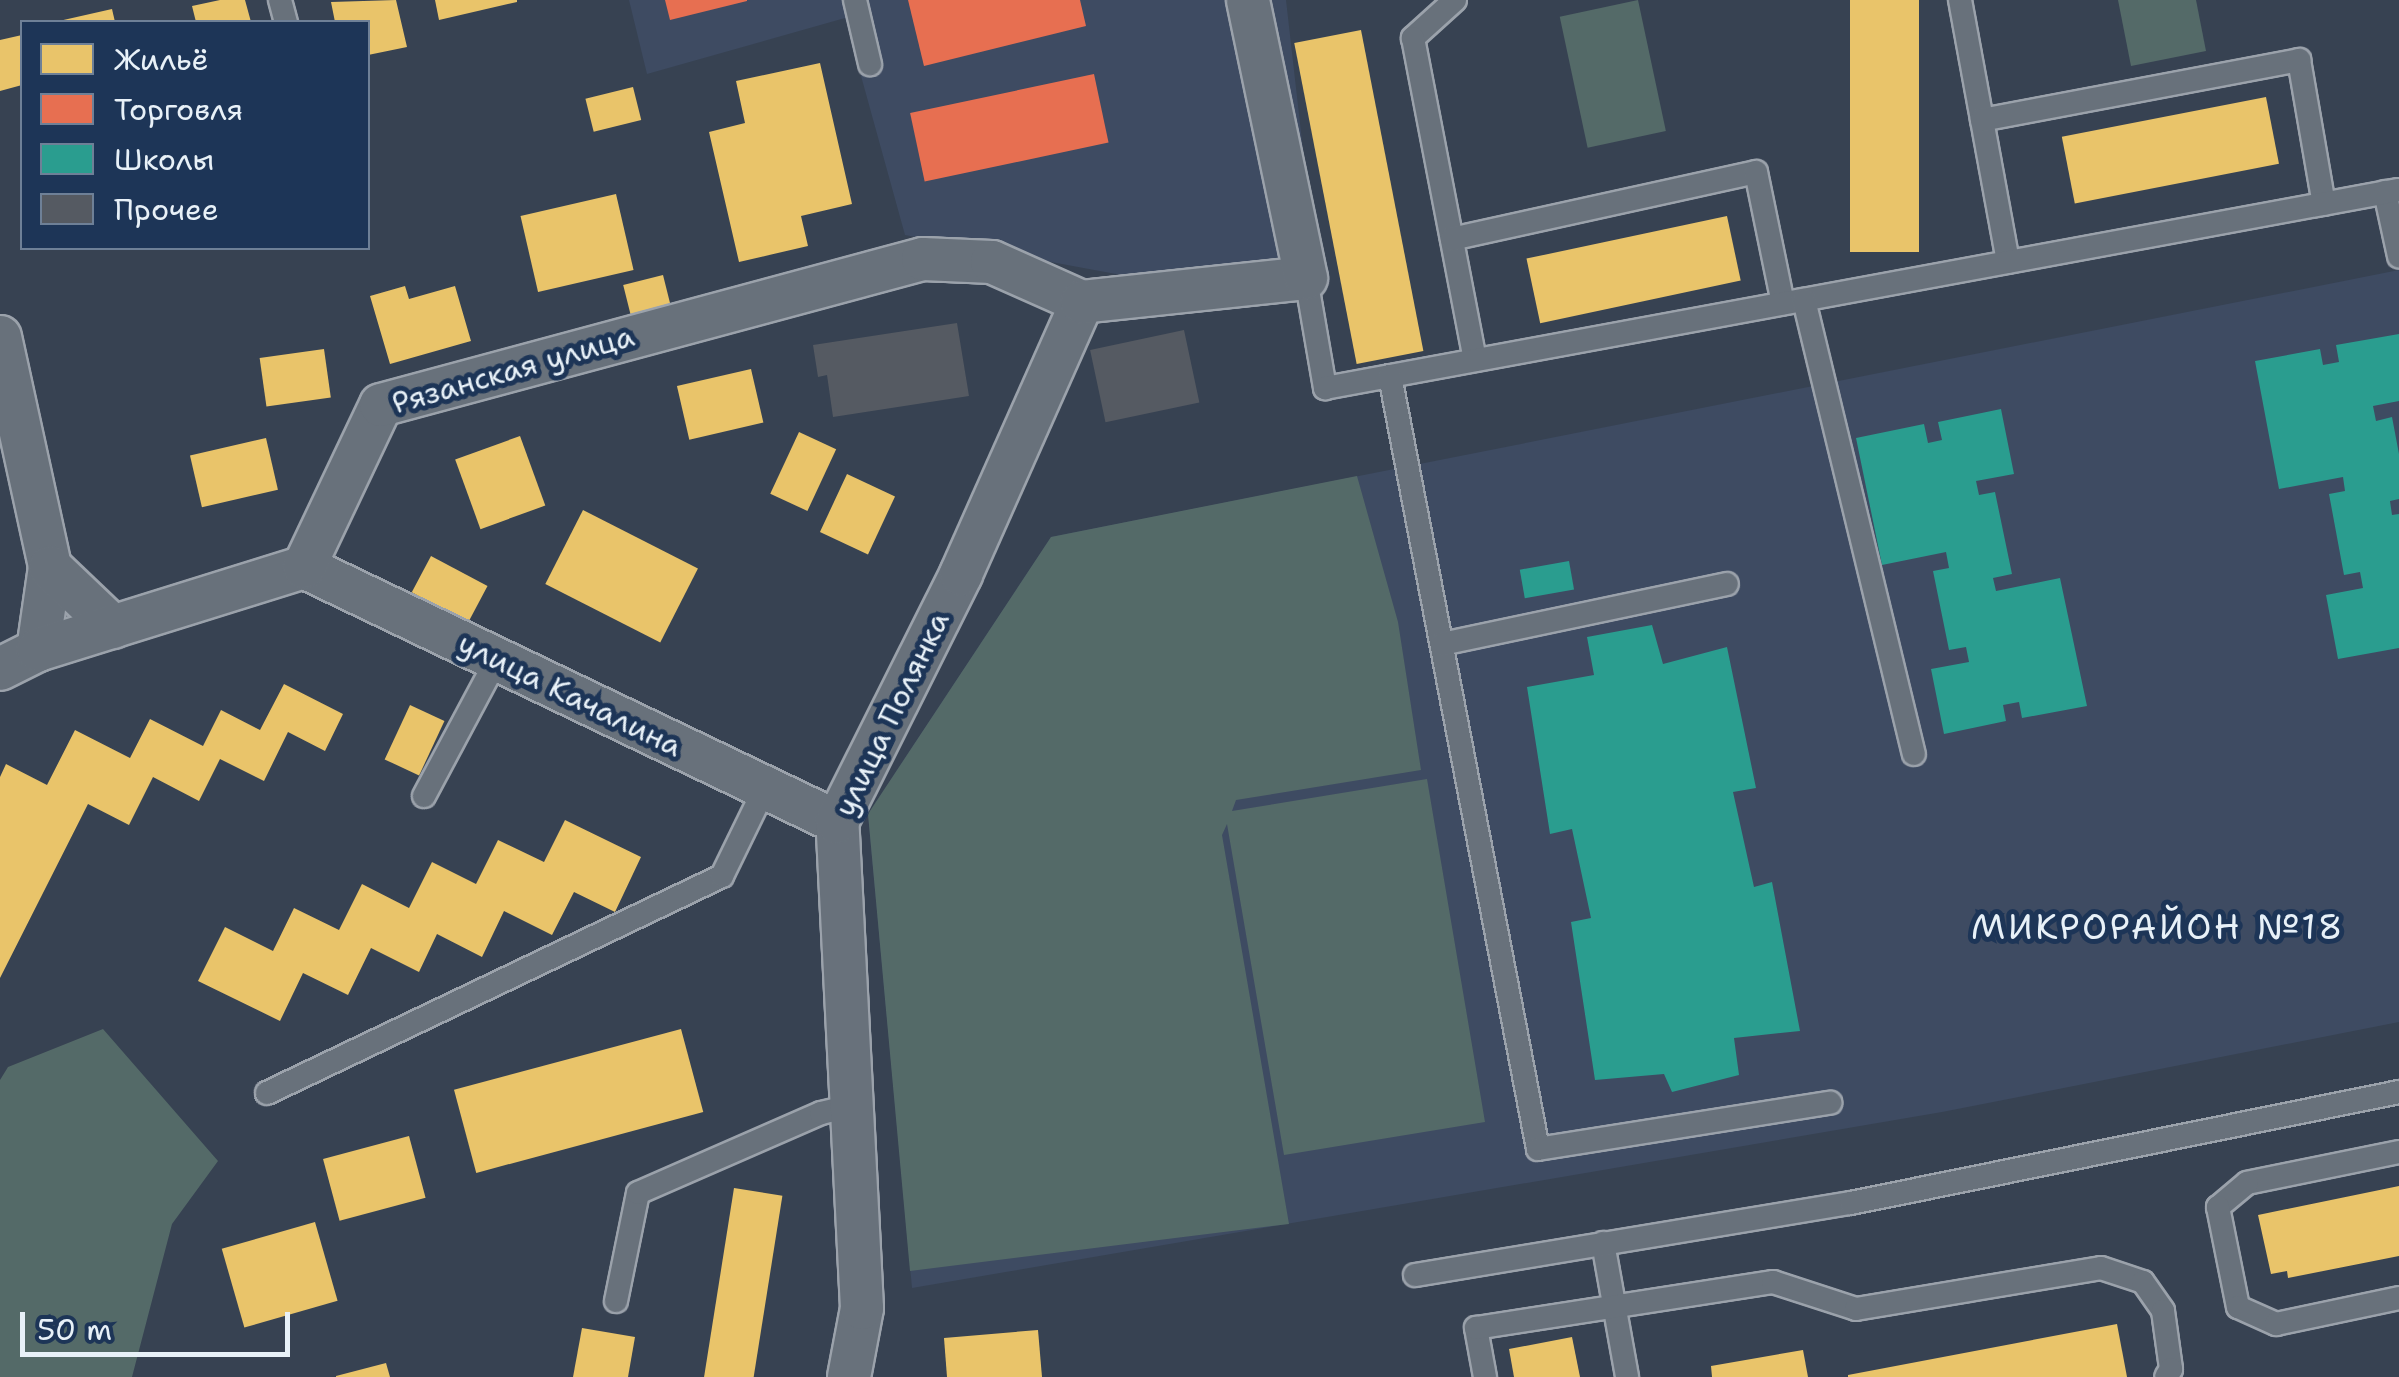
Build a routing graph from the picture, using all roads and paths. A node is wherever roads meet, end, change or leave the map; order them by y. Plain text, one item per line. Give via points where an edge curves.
1 (855, 0) edge
2 (1248, 0) edge
3 (1455, 0) edge
4 (1960, 0) edge
5 (870, 64) dead end
6 (1982, 120) junction
7 (2392, 191) edge
8 (2324, 204) junction
9 (1452, 239) junction
10 (2399, 256) edge
11 (2008, 262) junction
12 (1306, 278) junction
13 (1794, 301) junction
14 (1082, 302) junction
15 (0, 337) edge
16 (1474, 360) junction
17 (1390, 376) junction
18 (304, 566) junction
19 (50, 567) junction
20 (1727, 584) dead end
21 (113, 627) junction
22 (1442, 644) junction
23 (38, 650) junction
24 (496, 659) junction
25 (0, 670) edge
26 (1914, 754) dead end
27 (765, 788) junction
28 (424, 796) dead end
29 (836, 822) junction
30 (2399, 1092) edge
31 (267, 1093) dead end
32 (1830, 1103) dead end
33 (852, 1106) junction
34 (2399, 1152) edge
35 (1603, 1243) junction
36 (1415, 1275) dead end
37 (2399, 1298) edge
38 (616, 1301) dead end
39 (1614, 1304) junction
40 (849, 1377) edge
41 (1485, 1377) edge
42 (1627, 1377) edge
43 (2166, 1377) edge

1 - 5 lane
2 - 12 street
3 - 9 lane via 1413,38
4 - 6 lane
6 - 8 lane via 2299,60
6 - 11 lane
7 - 8 lane
7 - 10 lane
8 - 11 lane
9 - 13 lane via 1756,172
9 - 16 lane
11 - 13 lane
12 - 14 street
12 - 17 lane via 1324,388
13 - 16 lane
13 - 26 lane
14 - 18 street, Рязанская улица via 992,262 923,259 381,405
14 - 29 street, улица Полянка via 961,574
15 - 19 street
16 - 17 lane
17 - 22 lane
18 - 21 street
18 - 24 street, улица Качалина
19 - 21 street
19 - 23 street
20 - 22 lane
21 - 23 street
22 - 32 lane via 1538,1149
23 - 25 street
24 - 27 street, улица Качалина
24 - 28 lane
27 - 29 street, улица Качалина
27 - 31 lane via 722,876
29 - 33 street, улица Полянка
30 - 35 lane via 1850,1202
33 - 38 lane via 821,1113 638,1193
33 - 40 street, улица Полянка via 862,1308
34 - 37 lane via 2247,1183 2218,1208 2238,1307 2276,1324
35 - 36 lane
35 - 39 lane
39 - 41 lane via 1476,1328
39 - 42 lane
39 - 43 lane via 1773,1282 1856,1310 2101,1268 2143,1282 2163,1311 2172,1369

